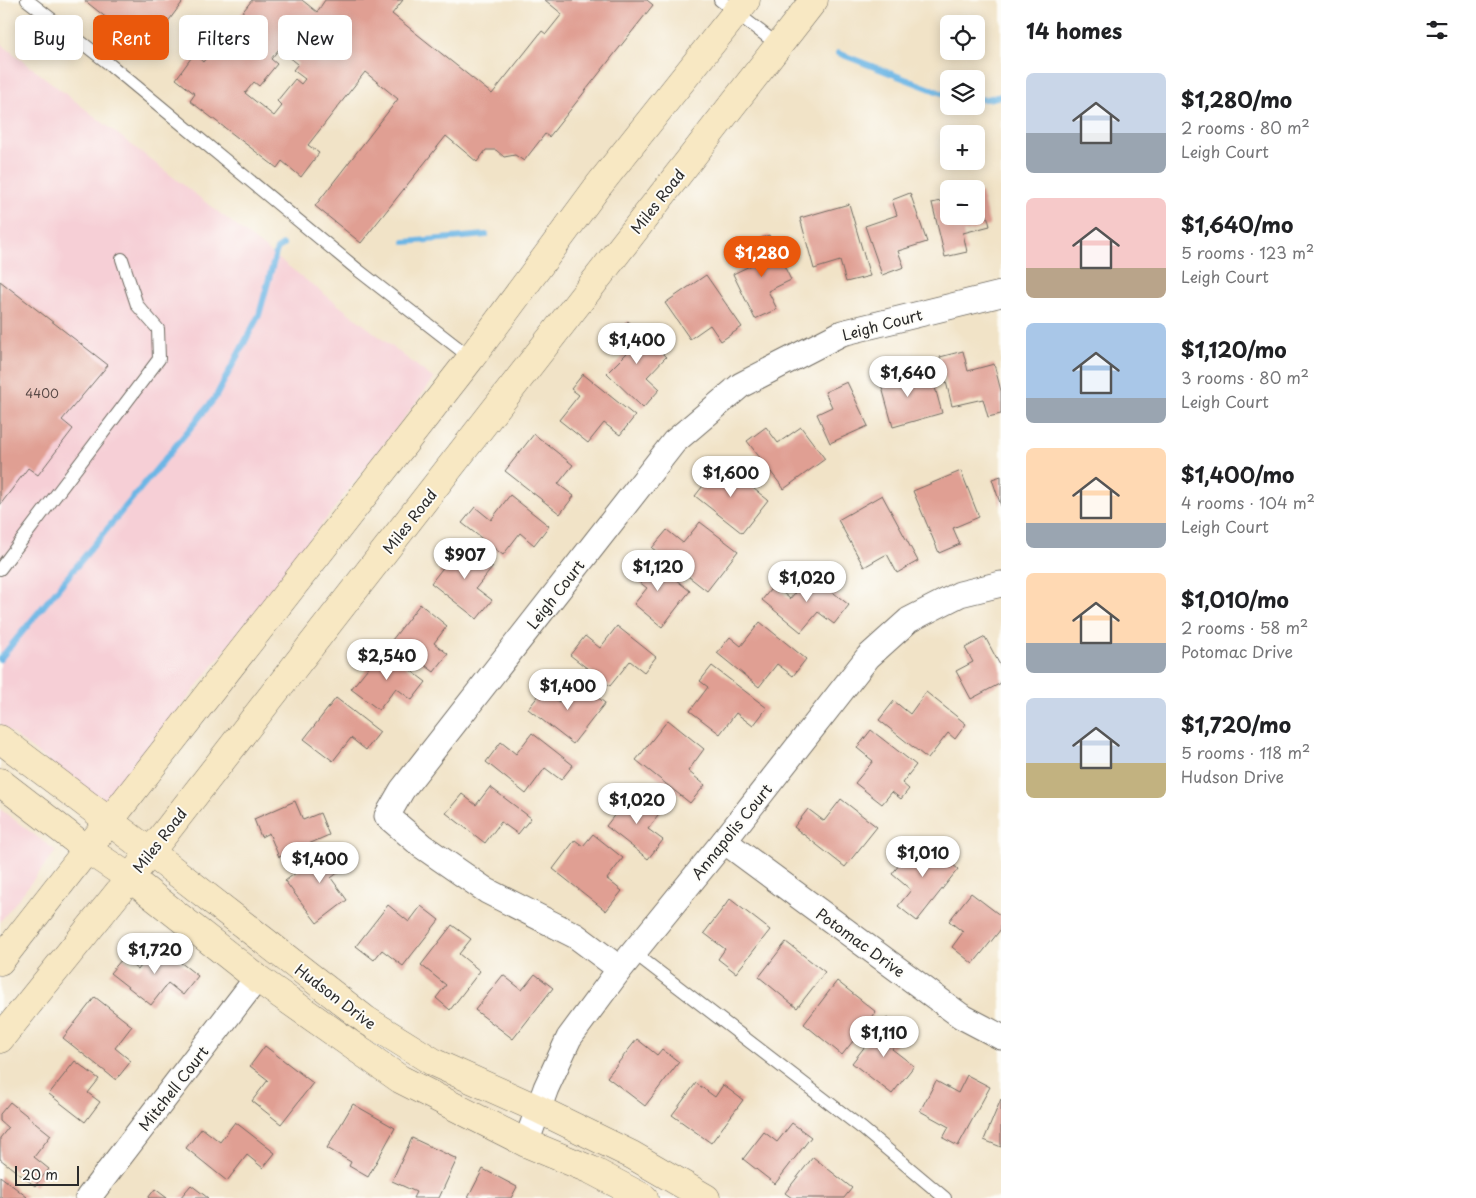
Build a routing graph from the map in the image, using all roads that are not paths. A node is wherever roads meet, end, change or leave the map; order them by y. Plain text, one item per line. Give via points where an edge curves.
1 (26, 0) edge
2 (814, 0) edge
3 (734, 4) edge
4 (778, 45) junction
5 (122, 259) dead end
6 (1001, 294) edge
7 (472, 358) junction
8 (0, 569) edge
9 (1001, 584) edge
10 (0, 740) edge
11 (0, 782) edge
12 (109, 823) junction
13 (724, 841) junction
14 (88, 850) junction
15 (150, 852) junction
16 (130, 878) junction
17 (626, 960) junction
18 (0, 961) edge
19 (257, 978) junction
20 (1001, 1037) edge
21 (0, 1039) edge
22 (538, 1109) junction
23 (526, 1142) junction
24 (88, 1198) edge
25 (644, 1198) edge
26 (706, 1198) edge
27 (945, 1198) edge

1 - 7 lane via 108,63 358,270
2 - 4 main road, Miles Road
3 - 4 lane
3 - 7 main road
4 - 15 main road, Miles Road
5 - 8 lane via 137,304 158,330 159,359
6 - 17 street, Leigh Court via 842,333 741,385 674,442 402,790 387,816 422,846 487,891
7 - 12 main road
9 - 13 street, Annapolis Court via 960,594 908,620 868,657
10 - 12 main road, Hudson Drive
11 - 14 main road, Hudson Drive
12 - 14 main road
12 - 15 main road, Hudson Drive
13 - 17 street, Annapolis Court
13 - 20 street, Potomac Drive via 961,1016
14 - 16 main road, Hudson Drive
14 - 18 main road
15 - 16 main road, Miles Road
15 - 22 main road, Hudson Drive via 366,1020 435,1063
16 - 19 main road, Hudson Drive
16 - 21 main road, Miles Road
17 - 22 street, Annapolis Court via 570,1038
17 - 27 lane via 863,1129
19 - 23 main road, Hudson Drive via 400,1079
19 - 24 street, Mitchell Court
22 - 23 street, Annapolis Court
22 - 26 main road, Hudson Drive via 632,1155
23 - 25 main road, Hudson Drive via 591,1170

